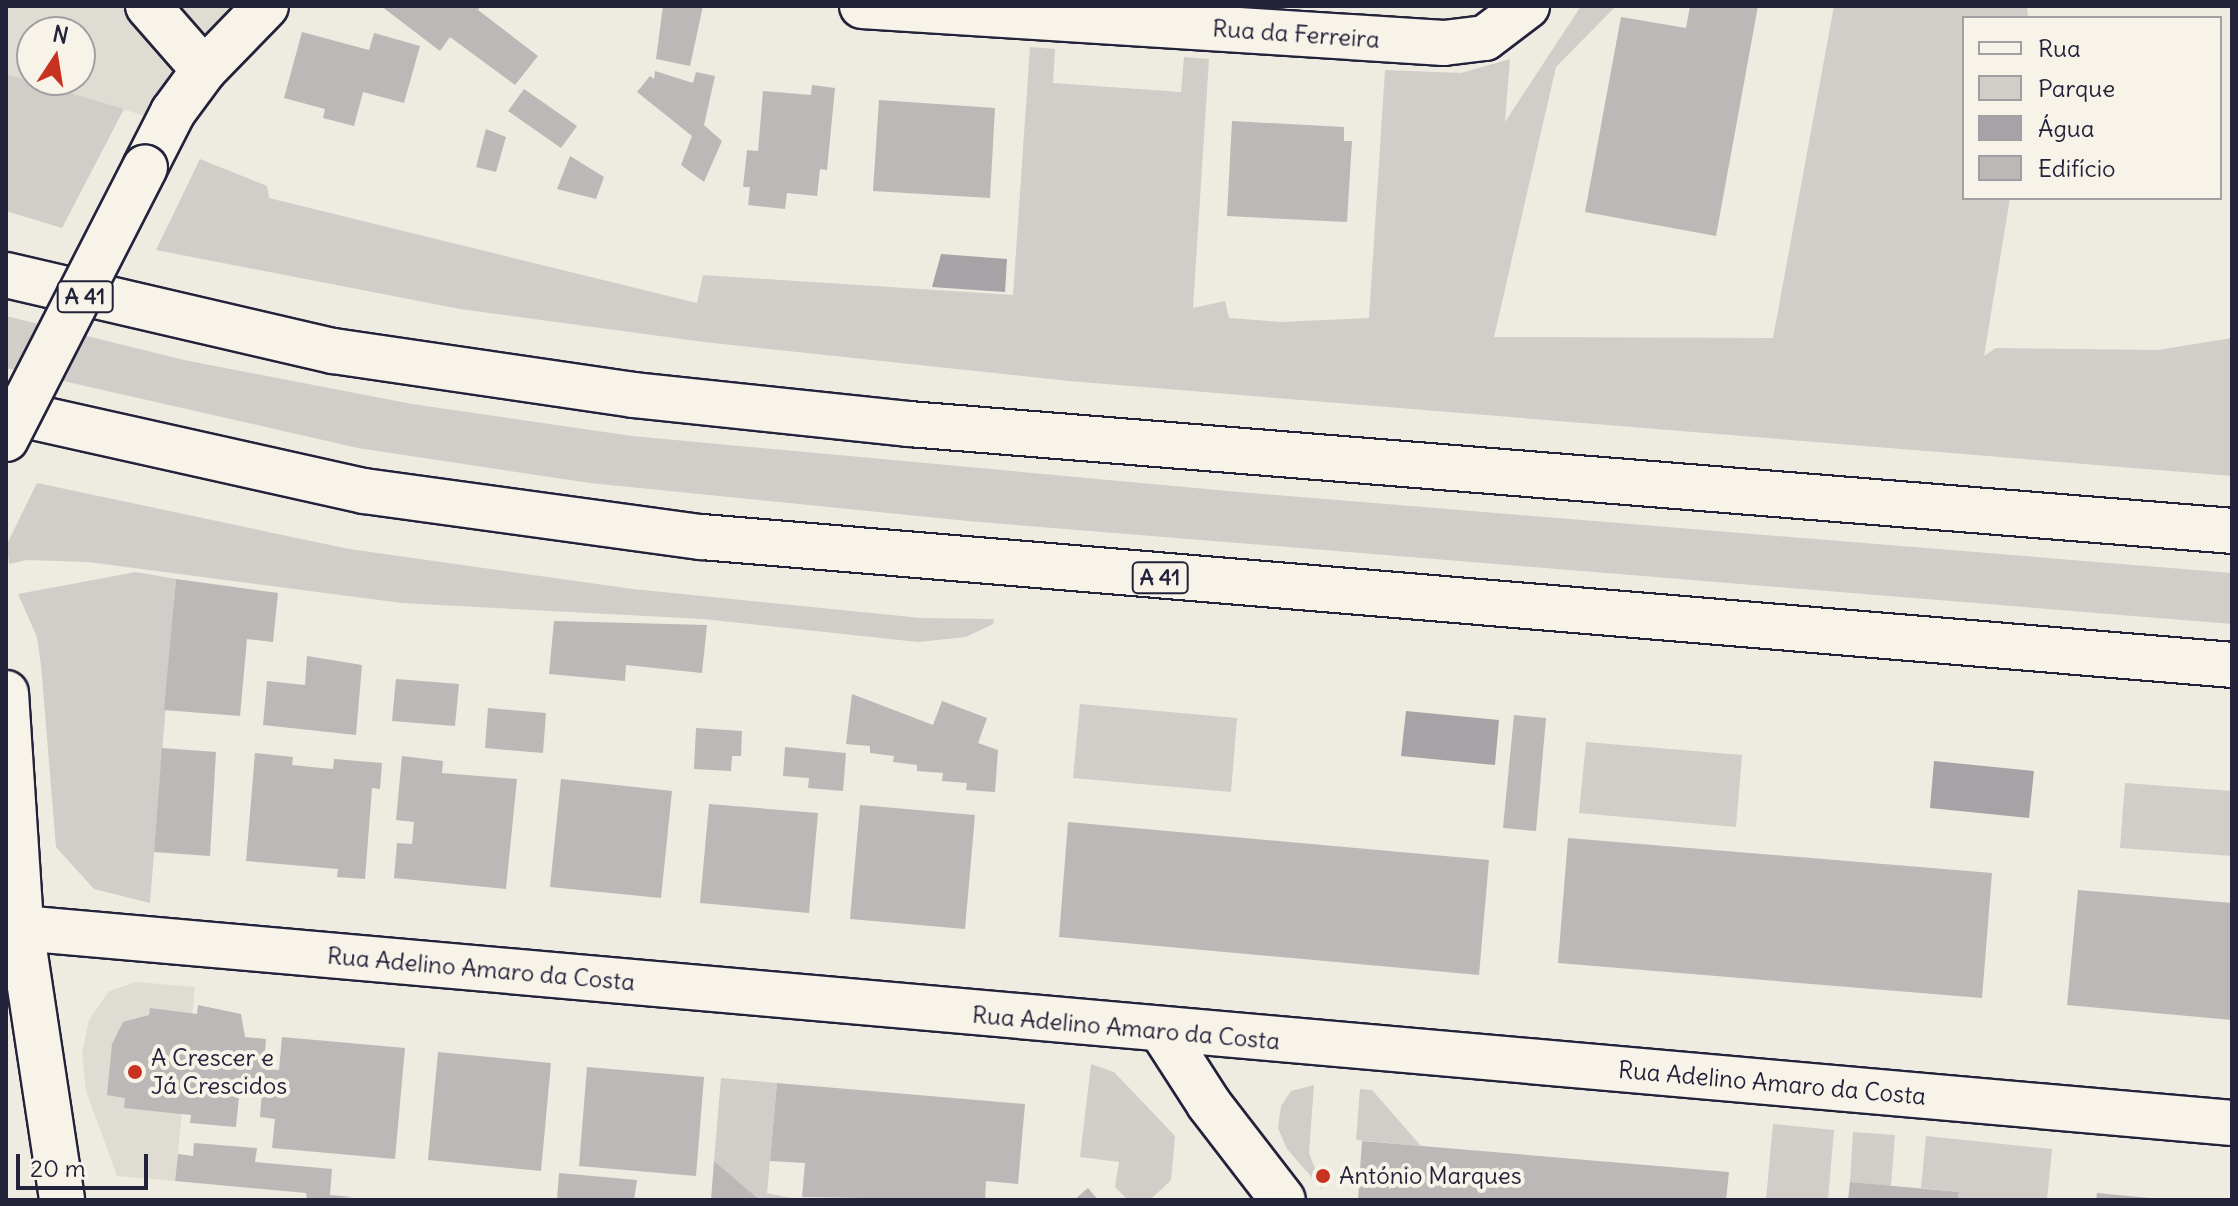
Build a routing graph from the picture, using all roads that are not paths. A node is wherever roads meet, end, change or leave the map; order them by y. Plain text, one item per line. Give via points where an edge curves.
1 (148, 6) edge
2 (266, 6) edge
3 (862, 6) edge
4 (1527, 6) edge
5 (204, 70) junction
6 (6, 275) edge
7 (6, 411) edge
8 (6, 439) edge
9 (2232, 531) edge
10 (2232, 665) edge
11 (6, 693) edge
12 (21, 928) junction
13 (1162, 1031) junction
14 (2232, 1123) edge
15 (62, 1200) edge
16 (1283, 1200) edge

1 - 5 main road
2 - 5 main road
3 - 4 main road, Rua da Ferreira via 1444,43 1485,38
5 - 8 main road, bridge via 173,112
6 - 9 main road, A 41 via 333,351 633,395 909,424
7 - 10 main road, A 41 via 364,491 688,536
11 - 12 main road
12 - 13 main road, Rua Adelino Amaro da Costa
12 - 15 main road
13 - 14 main road, Rua Adelino Amaro da Costa
13 - 16 main road via 1209,1104

